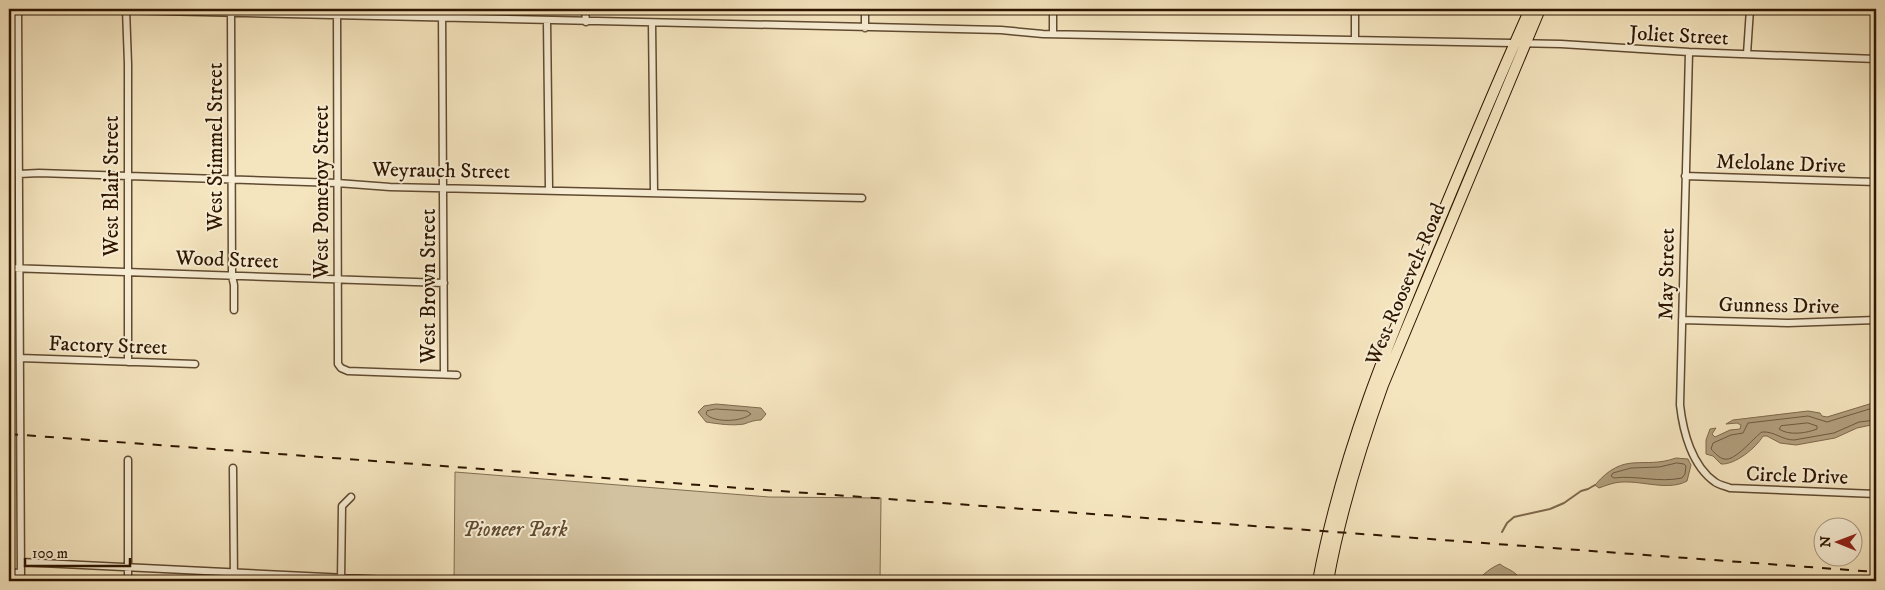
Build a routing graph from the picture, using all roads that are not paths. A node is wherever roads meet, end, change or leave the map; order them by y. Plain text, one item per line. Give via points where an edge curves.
1 (18, 9) edge
2 (70, 9) edge
3 (126, 9) edge
4 (442, 9) edge
5 (586, 9) edge
6 (865, 9) edge
7 (1053, 9) edge
8 (1355, 9) edge
9 (1530, 9) edge
10 (1540, 9) edge
11 (1750, 9) edge
12 (231, 11) edge
13 (337, 12) edge
14 (442, 18) junction
15 (547, 21) junction
16 (586, 22) junction
17 (652, 23) junction
18 (865, 28) junction
19 (1053, 33) junction
20 (1355, 40) junction
21 (1519, 43) junction
22 (1689, 52) junction
23 (1747, 54) junction
24 (1876, 59) edge
25 (19, 174) junction
26 (127, 176) junction
27 (1685, 176) junction
28 (232, 180) junction
29 (1876, 182) edge
30 (337, 183) junction
31 (443, 187) junction
32 (549, 190) junction
33 (654, 192) junction
34 (862, 198) dead end
35 (9, 268) edge
36 (20, 268) junction
37 (127, 272) junction
38 (232, 276) junction
39 (338, 278) junction
40 (444, 283) junction
41 (234, 310) dead end
42 (1682, 320) junction
43 (1876, 320) edge
44 (20, 358) junction
45 (128, 362) junction
46 (195, 364) dead end
47 (444, 374) junction
48 (457, 375) dead end
49 (128, 460) dead end
50 (233, 468) dead end
51 (1718, 484) joint
52 (1876, 494) edge
53 (351, 497) dead end
54 (21, 562) junction
55 (128, 567) junction
56 (21, 572) junction
57 (234, 572) junction
58 (9, 574) edge
59 (341, 580) edge
60 (21, 581) edge
61 (128, 581) edge
62 (234, 581) edge
63 (409, 581) edge
64 (1318, 581) edge
65 (1328, 581) edge

1 - 25 street
2 - 3 street, Joliet Street
3 - 12 street, Joliet Street
3 - 26 street, West Blair Street
4 - 14 street, West Brown Street
5 - 16 street
6 - 18 street
7 - 19 street
8 - 20 street
9 - 21 main road, West Roosevelt Road
10 - 21 main road, West Roosevelt Road
11 - 23 street
12 - 13 street, Joliet Street
12 - 28 street, West Stimmel Street
13 - 14 street, Joliet Street
13 - 30 street, West Pomeroy Street
14 - 15 street, Joliet Street
14 - 31 street, West Brown Street
15 - 16 street, Joliet Street
15 - 32 street
16 - 17 street, Joliet Street
17 - 18 street, Joliet Street
17 - 33 street
18 - 19 street, Joliet Street
19 - 20 street, Joliet Street
20 - 21 street, Joliet Street
21 - 22 street, Joliet Street
21 - 64 main road, West Roosevelt Road via 1382,358 1337,495
21 - 65 main road, West Roosevelt Road via 1374,410 1339,523
22 - 23 street, Joliet Street
22 - 27 street, May Street
23 - 24 street, Joliet Street
25 - 26 street, Weyrauch Street
25 - 36 street
26 - 28 street, Weyrauch Street
26 - 37 street, West Blair Street
27 - 29 street, Melolane Drive
27 - 42 street, May Street
28 - 30 street, Weyrauch Street
28 - 38 street, West Stimmel Street
30 - 31 street, Weyrauch Street
30 - 39 street, West Pomeroy Street
31 - 32 street, Weyrauch Street
31 - 40 street, West Brown Street
32 - 33 street, Weyrauch Street
33 - 34 street, Weyrauch Street
35 - 36 street, Wood Street
36 - 37 street, Wood Street
36 - 44 street
37 - 38 street, Wood Street
37 - 45 street, West Blair Street
38 - 39 street, Wood Street
38 - 41 street, West Stimmel Street
39 - 40 street, Wood Street
39 - 47 street, West Pomeroy Street via 337,359 340,368 352,372
40 - 47 street, West Brown Street
42 - 43 street, Gunness Drive via 1788,323
42 - 51 street, May Street via 1681,416 1695,457
44 - 45 street, Factory Street
44 - 54 street
45 - 46 street, Factory Street
47 - 48 street
49 - 55 street
50 - 57 street
51 - 52 street, Circle Drive via 1734,490
53 - 59 street via 342,506
54 - 55 street
54 - 56 street
55 - 57 street
55 - 61 street
56 - 58 street
56 - 60 street
57 - 59 street
57 - 62 street
59 - 63 street

